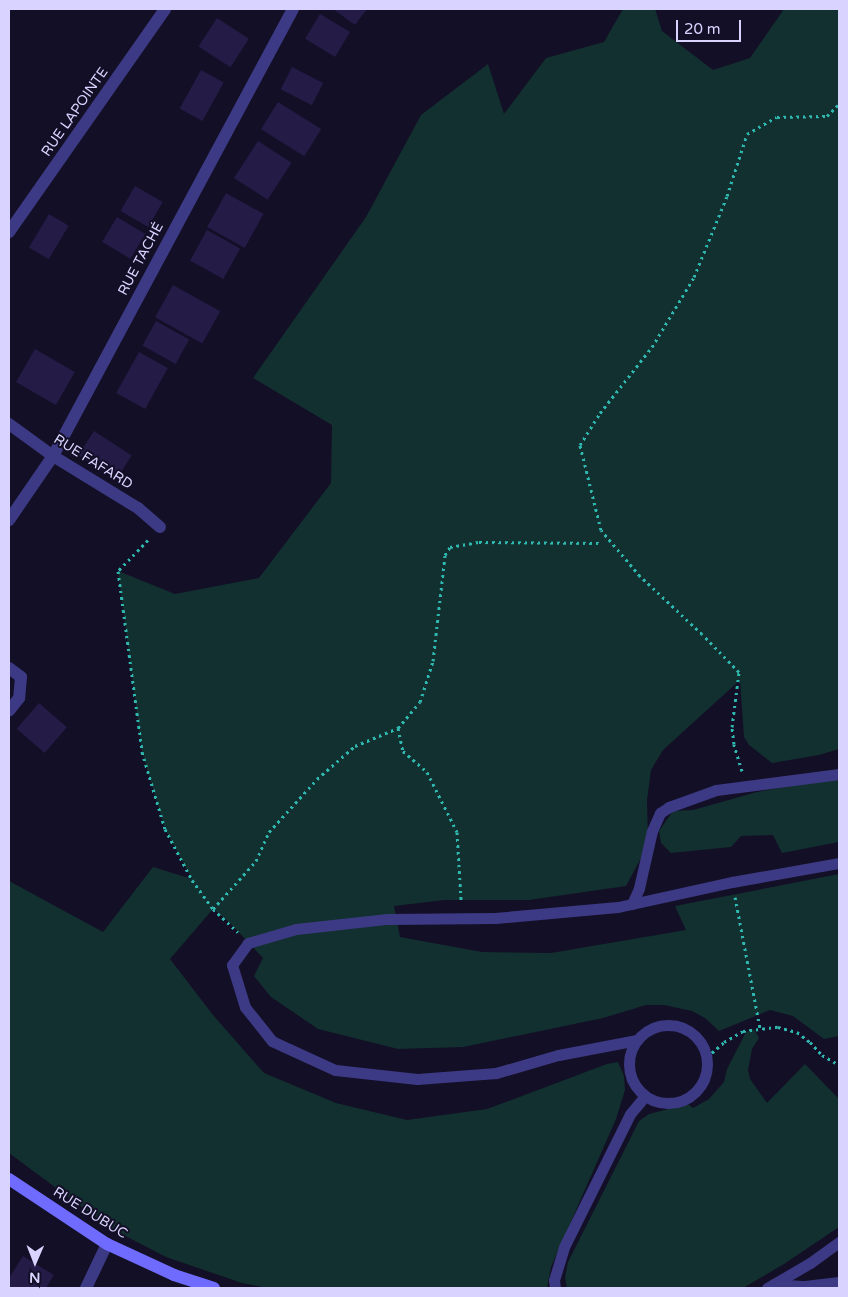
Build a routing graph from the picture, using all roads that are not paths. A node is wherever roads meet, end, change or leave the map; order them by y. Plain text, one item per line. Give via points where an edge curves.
1 (166, 9) edge
2 (293, 9) edge
3 (9, 232) edge
4 (9, 424) edge
5 (53, 456) junction
6 (9, 520) edge
7 (160, 527) road end
8 (9, 668) edge
9 (9, 712) edge
10 (839, 774) edge
11 (839, 863) edge
12 (632, 904) junction
13 (637, 1040) junction
14 (645, 1096) junction
15 (9, 1179) edge
16 (839, 1242) edge
17 (107, 1244) junction
18 (839, 1282) edge
19 (770, 1286) edge
20 (86, 1288) edge
21 (214, 1288) edge
22 (555, 1288) edge

1 - 3 street, RUE LAPOINTE
2 - 5 street, RUE TACHÉ
4 - 5 street, RUE FAFARD
5 - 6 street, RUE TACHÉ
5 - 7 street, RUE FAFARD via 138,508
8 - 9 street via 21,677 19,698
10 - 12 lane via 716,790 669,807 660,813 652,831 639,888
11 - 12 lane
12 - 13 lane via 495,918 387,919 296,929 248,944 232,965 245,1008 272,1041 335,1070 417,1079 496,1073 558,1055
13 - 14 lane via 629,1063 633,1081
13 - 14 lane via 657,1026 682,1027 694,1034 707,1057 705,1076 694,1093 683,1100 657,1102
14 - 22 lane via 630,1114 564,1247 554,1280
15 - 17 street, RUE DUBUC
16 - 19 lane
17 - 20 street
17 - 21 street, RUE DUBUC
18 - 19 lane

